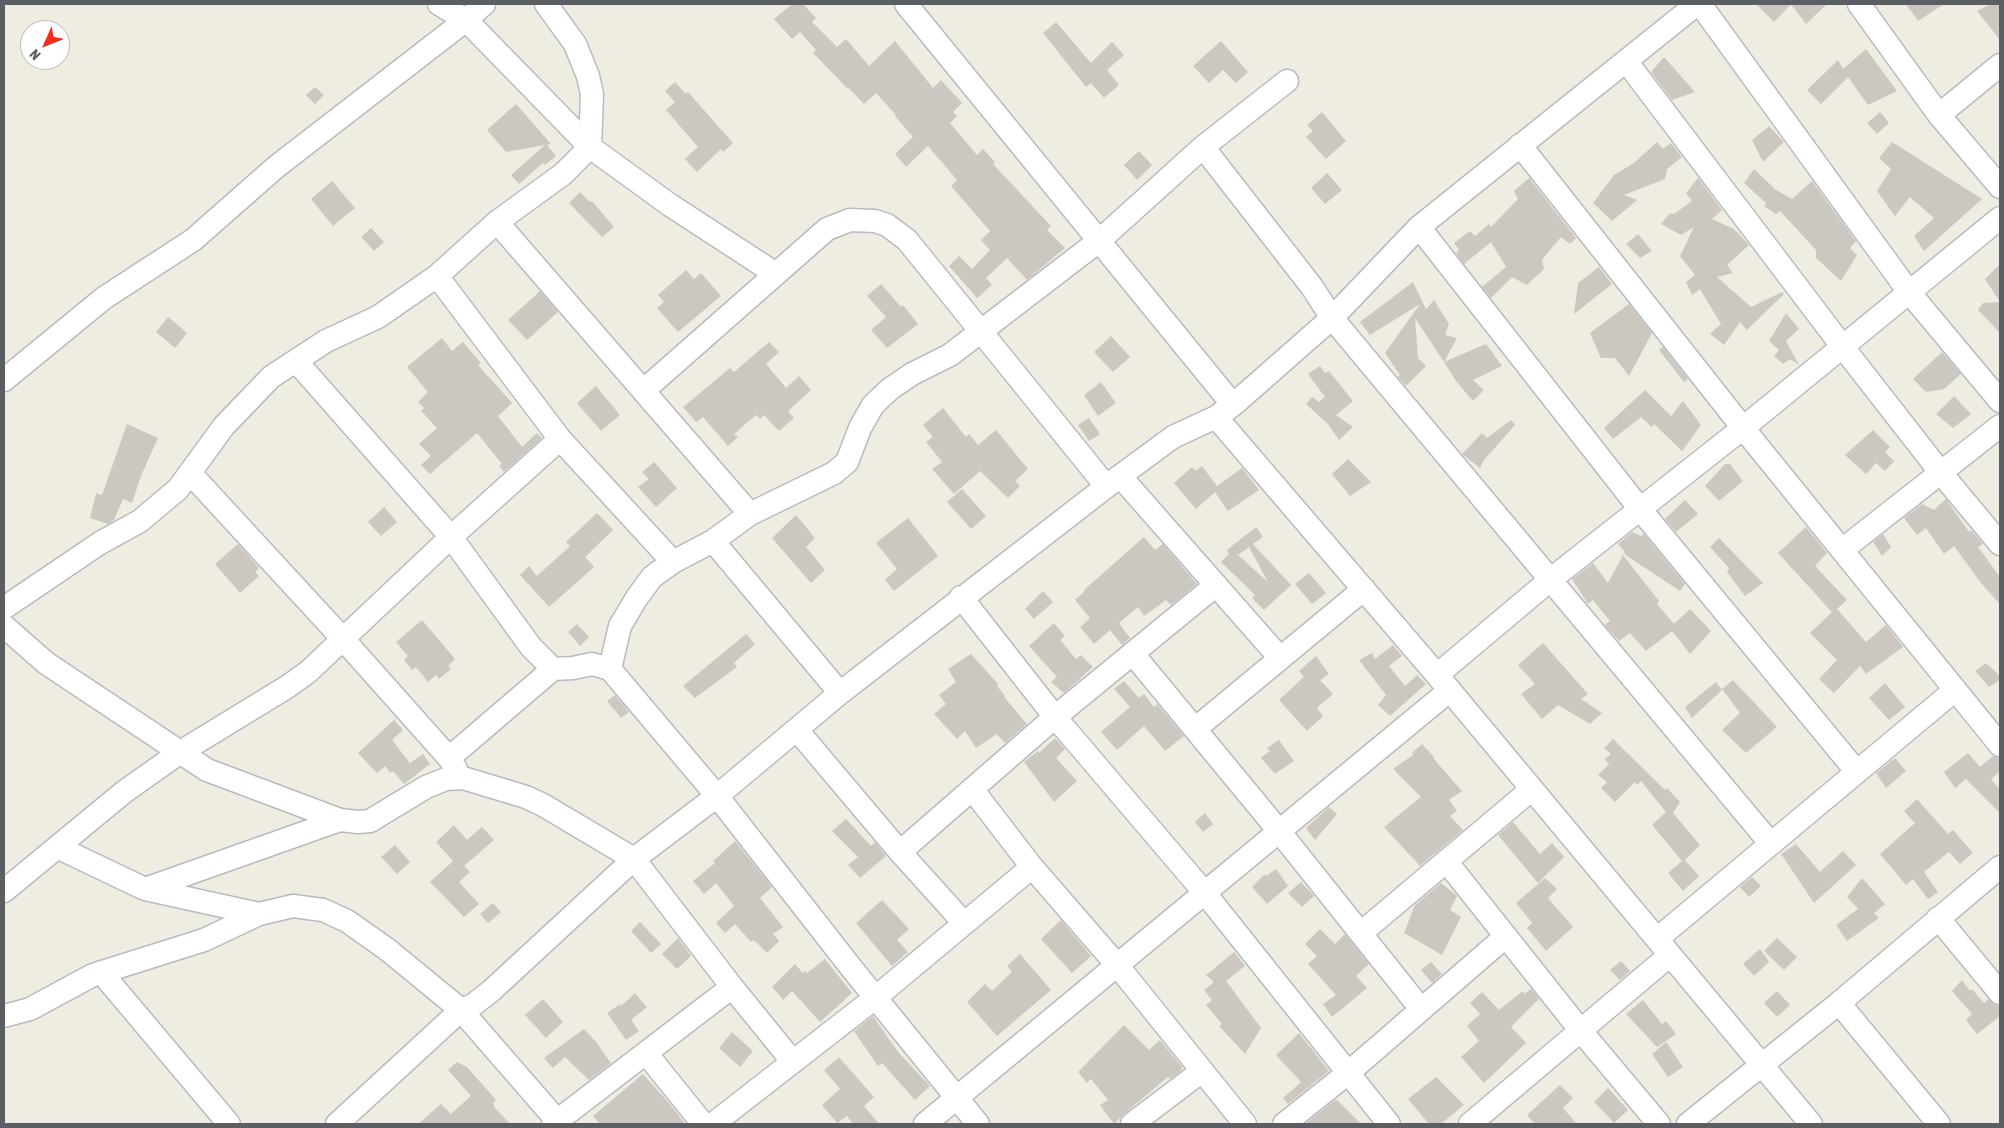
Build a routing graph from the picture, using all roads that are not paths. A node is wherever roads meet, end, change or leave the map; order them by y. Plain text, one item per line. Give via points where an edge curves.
1 (439, 4) edge
2 (484, 4) edge
3 (546, 4) edge
4 (906, 4) edge
5 (1699, 4) edge
6 (1859, 4) edge
7 (466, 20) junction
8 (1626, 61) junction
9 (2000, 65) edge
10 (1287, 81) dead end
11 (1939, 115) junction
12 (1520, 145) junction
13 (590, 147) junction
14 (1203, 147) junction
15 (2000, 187) edge
16 (2000, 218) edge
17 (497, 222) junction
18 (1419, 227) junction
19 (1100, 240) junction
20 (776, 274) junction
21 (437, 276) junction
22 (1909, 292) junction
23 (1332, 318) junction
24 (982, 331) junction
25 (1842, 346) junction
26 (296, 361) junction
27 (4, 380) edge
28 (643, 391) junction
29 (2000, 401) edge
30 (1224, 411) junction
31 (2000, 426) edge
32 (1743, 428) junction
33 (560, 439) junction
34 (1941, 472) junction
35 (190, 473) junction
36 (1113, 481) junction
37 (1640, 509) junction
38 (750, 514) junction
39 (451, 537) junction
40 (713, 541) junction
41 (2000, 544) edge
42 (1842, 550) junction
43 (673, 562) junction
44 (1550, 580) junction
45 (1216, 585) junction
46 (1364, 589) junction
47 (961, 598) junction
48 (4, 608) edge
49 (4, 626) edge
50 (343, 639) junction
51 (1134, 654) junction
52 (1280, 658) junction
53 (553, 669) junction
54 (610, 669) junction
55 (1443, 683) junction
56 (1955, 690) junction
57 (840, 693) junction
58 (1055, 717) junction
59 (1195, 729) junction
60 (797, 730) junction
61 (2000, 745) edge
62 (179, 753) junction
63 (449, 758) junction
64 (1857, 772) junction
65 (463, 778) junction
66 (972, 789) junction
67 (1532, 789) junction
68 (717, 796) junction
69 (340, 820) junction
70 (1279, 831) junction
71 (1770, 844) junction
72 (57, 847) junction
73 (900, 852) junction
74 (634, 859) junction
75 (1446, 862) junction
76 (1032, 867) junction
77 (2000, 867) edge
78 (145, 889) junction
79 (4, 891) edge
80 (1204, 892) junction
81 (259, 914) junction
82 (1938, 918) junction
83 (964, 923) junction
84 (1361, 933) junction
85 (1505, 937) junction
86 (1664, 947) junction
87 (1117, 965) junction
88 (101, 972) junction
89 (732, 987) junction
90 (2000, 993) edge
91 (875, 998) junction
92 (1840, 1003) junction
93 (1421, 1009) junction
94 (461, 1010) junction
95 (4, 1016) edge
96 (1581, 1031) junction
97 (646, 1053) junction
98 (793, 1062) junction
99 (1763, 1065) junction
100 (1202, 1071) junction
101 (1348, 1073) junction
102 (956, 1099) junction
103 (557, 1123) edge
104 (229, 1124) edge
105 (337, 1124) edge
106 (703, 1124) edge
107 (713, 1124) edge
108 (925, 1124) edge
109 (978, 1124) edge
110 (1132, 1124) edge
111 (1245, 1124) edge
112 (1284, 1124) edge
113 (1389, 1124) edge
114 (1470, 1124) edge
115 (1659, 1124) edge
116 (1688, 1124) edge
117 (1811, 1124) edge
118 (1939, 1124) edge

1 - 7 street
2 - 7 street
3 - 13 street via 575,44 588,76 592,94
4 - 19 street
5 - 8 street
5 - 22 street
6 - 11 street
7 - 13 street
7 - 27 street via 276,167 193,240 104,298
8 - 12 street
8 - 25 street
9 - 11 street
10 - 14 street
11 - 15 street
12 - 18 street
12 - 32 street
13 - 17 street via 563,174
13 - 20 street via 670,205
14 - 19 street
14 - 23 street via 1312,287
16 - 22 street
17 - 21 street
17 - 28 street
18 - 23 street
18 - 37 street
19 - 24 street
19 - 30 street
20 - 24 street via 827,229 850,220 875,221 887,225 907,240
20 - 28 street
21 - 26 street via 378,317 326,341
21 - 33 street
22 - 25 street
22 - 29 street
23 - 30 street
23 - 44 street
24 - 36 street
24 - 38 street via 950,355 912,374 884,394 873,405 860,428 847,462 834,473
25 - 32 street
25 - 34 street
26 - 35 street via 271,377 224,426
26 - 39 street
28 - 38 street
30 - 36 street via 1172,438
30 - 46 street
31 - 34 street
32 - 37 street
32 - 42 street
33 - 39 street
33 - 43 street
34 - 41 street
34 - 42 street
35 - 48 street via 178,489 140,521 100,543
35 - 50 street
36 - 45 street
36 - 47 street
37 - 44 street
37 - 64 street
38 - 40 street
39 - 50 street
39 - 53 street via 531,647
40 - 43 street
40 - 57 street
42 - 56 street
43 - 54 street via 652,577 620,626
44 - 55 street
44 - 71 street
45 - 51 street
45 - 52 street
46 - 52 street
46 - 55 street
47 - 57 street
47 - 58 street
49 - 62 street via 46,663
50 - 62 street via 287,687
50 - 63 street
51 - 58 street
51 - 59 street
52 - 59 street
53 - 54 street via 592,664
53 - 63 street
54 - 68 street
55 - 67 street
55 - 70 street
56 - 61 street
56 - 64 street
57 - 60 street
58 - 66 street
58 - 80 street
59 - 70 street
60 - 68 street
60 - 73 street
62 - 69 street via 207,770
62 - 72 street via 124,792
63 - 65 street
64 - 71 street
65 - 69 street via 426,787 370,820
65 - 74 street via 543,805
66 - 73 street
66 - 76 street
67 - 75 street
67 - 86 street
68 - 74 street
68 - 91 street
69 - 78 street
70 - 80 street
70 - 84 street
71 - 86 street
72 - 78 street
72 - 79 street
73 - 83 street
74 - 89 street
74 - 94 street via 491,991
75 - 84 street
75 - 85 street
76 - 83 street
76 - 87 street
77 - 82 street
78 - 81 street
80 - 87 street
80 - 101 street
81 - 88 street via 204,940
81 - 94 street via 293,906 323,910 347,920
82 - 90 street
82 - 92 street
83 - 91 street
84 - 93 street
85 - 93 street
85 - 96 street
86 - 96 street
86 - 99 street
87 - 100 street
87 - 102 street
88 - 95 street via 30,1009
88 - 104 street
89 - 97 street
89 - 98 street
91 - 98 street
91 - 102 street
92 - 99 street
92 - 118 street
93 - 101 street
94 - 103 street
94 - 105 street
96 - 114 street
96 - 115 street
97 - 103 street
97 - 106 street
98 - 107 street
99 - 116 street
99 - 117 street
100 - 110 street
100 - 111 street
101 - 112 street
101 - 113 street
102 - 108 street
102 - 109 street

